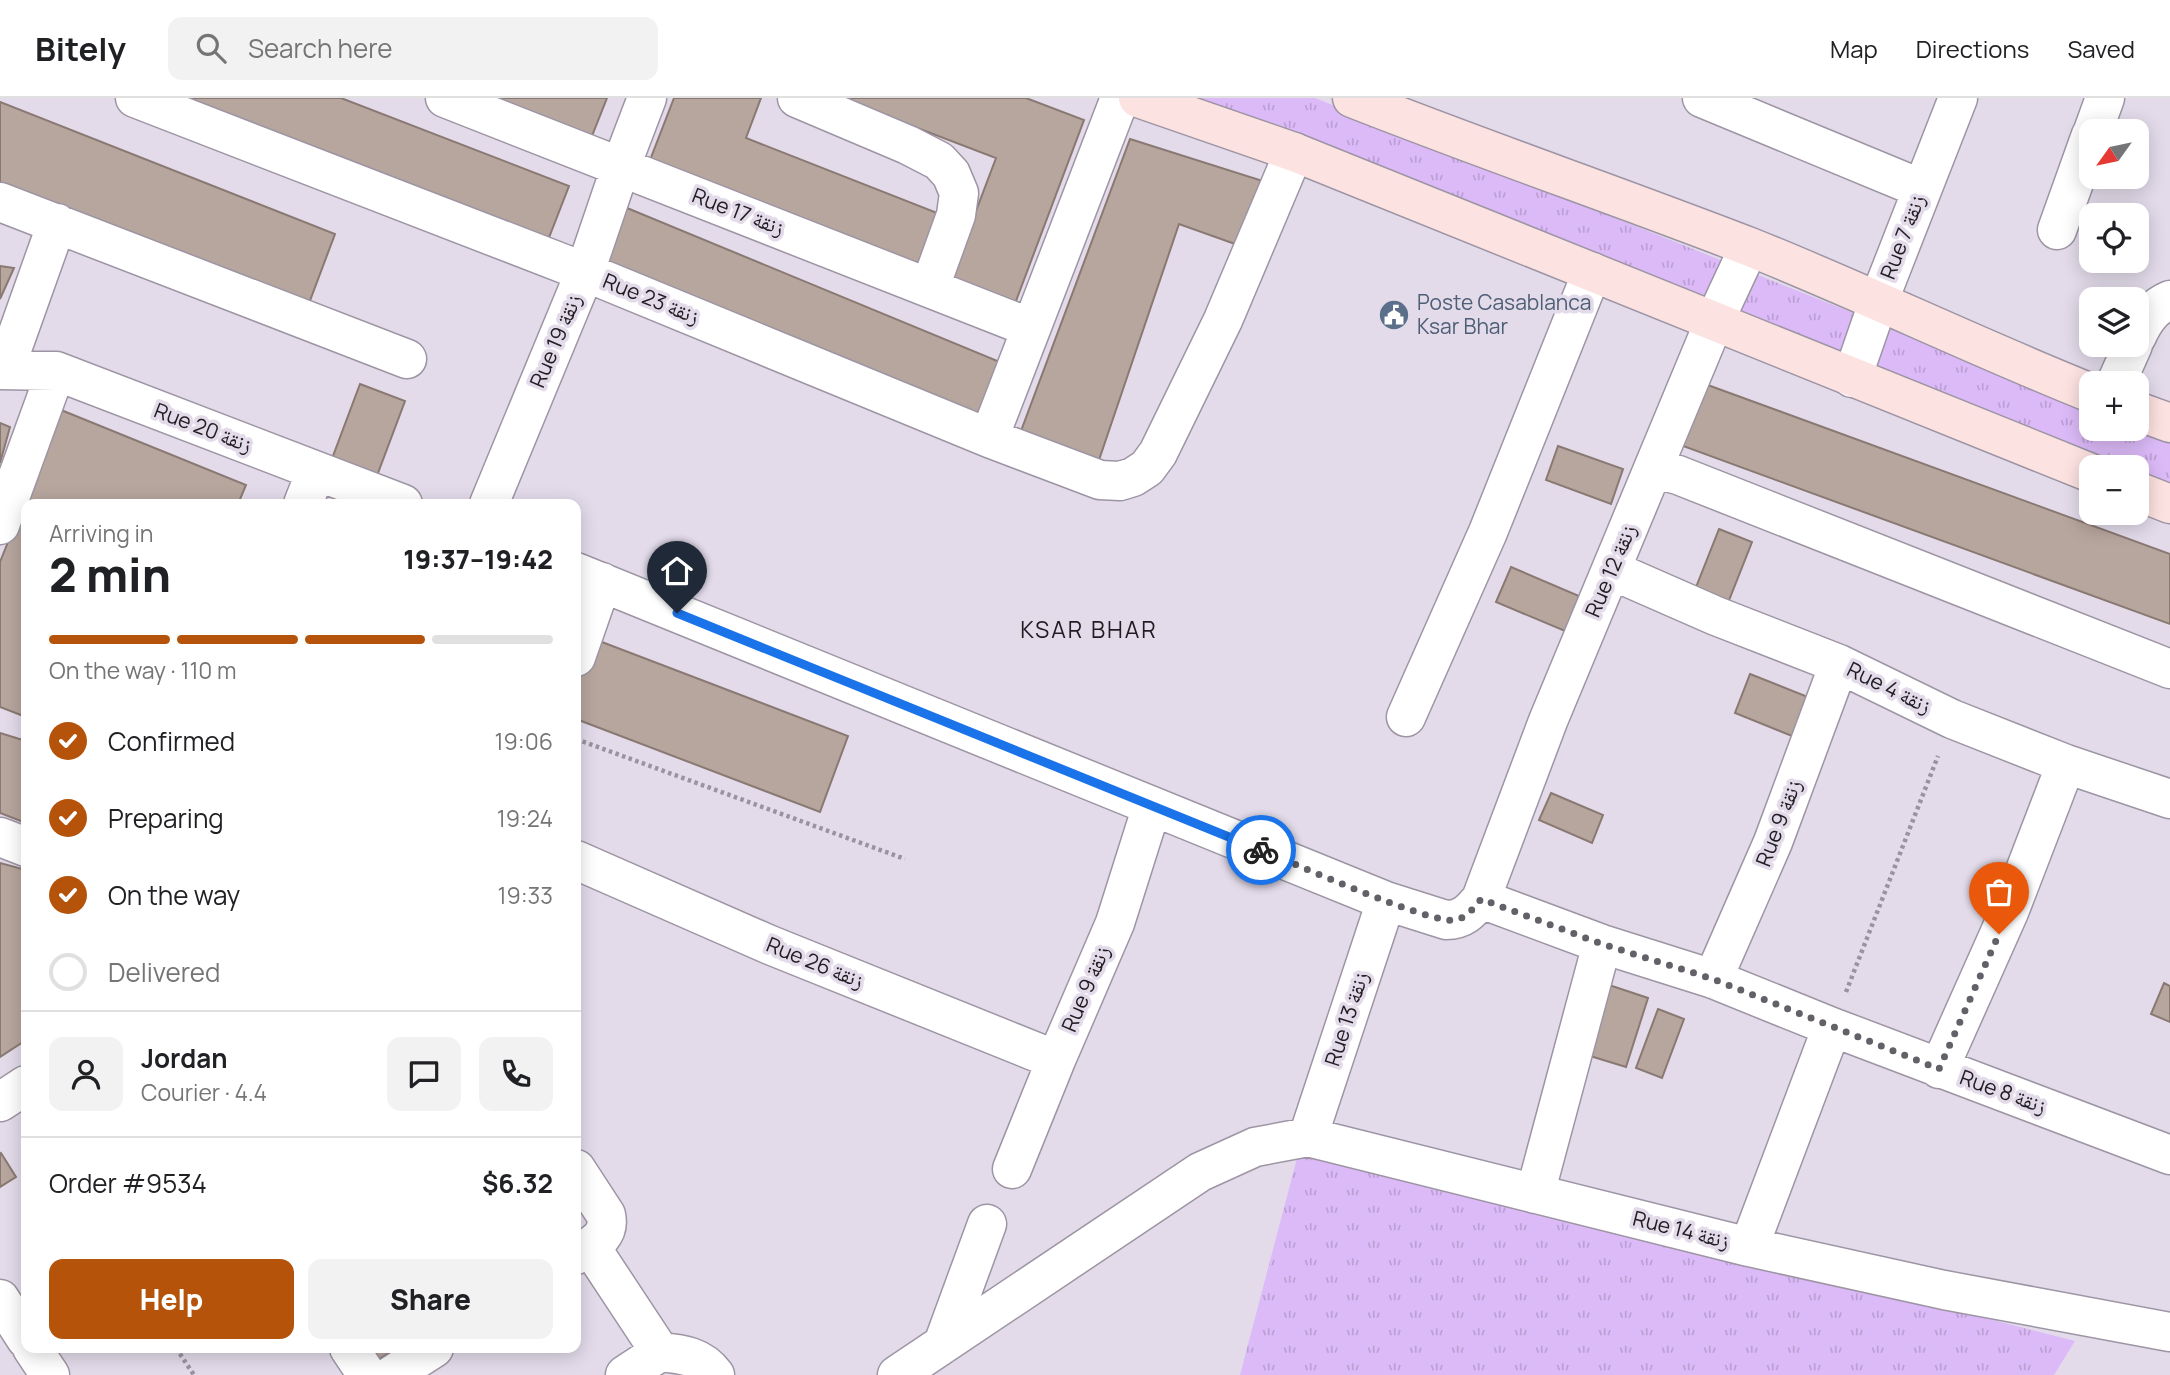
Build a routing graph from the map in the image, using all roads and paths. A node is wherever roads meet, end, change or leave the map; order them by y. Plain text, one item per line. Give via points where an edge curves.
1 (135, 98) edge
2 (445, 98) edge
3 (647, 98) edge
4 (797, 98) edge
5 (1120, 98) edge
6 (1138, 98) edge
7 (1352, 98) edge
8 (1702, 98) edge
9 (1958, 98) edge
10 (2105, 98) edge
11 (1397, 106) edge
12 (2097, 119) edge
13 (1294, 152) junction
14 (621, 166) junction
15 (2079, 169) edge
16 (1923, 189) junction
17 (0, 202) edge
18 (57, 223) junction
19 (2057, 230) dead end
20 (1749, 247) junction
21 (585, 272) junction
22 (1592, 272) junction
23 (930, 287) junction
24 (1879, 300) junction
25 (2170, 300) edge
26 (2149, 314) edge
27 (1714, 322) junction
28 (1031, 328) junction
29 (407, 359) dead end
30 (2, 369) edge
31 (56, 371) junction
32 (1852, 378) junction
33 (2079, 388) edge
34 (2149, 415) edge
35 (2170, 423) edge
36 (989, 438) junction
37 (2079, 468) edge
38 (1655, 469) junction
39 (309, 488) edge
40 (2149, 496) edge
41 (374, 499) edge
42 (491, 499) edge
43 (2170, 504) edge
44 (0, 525) edge
45 (1611, 570) junction
46 (589, 577) edge
47 (581, 626) edge
48 (1839, 664) junction
49 (2170, 670) edge
50 (1406, 717) dead end
51 (1952, 719) junction
52 (581, 741) edge
53 (2066, 764) junction
54 (2170, 799) edge
55 (1152, 806) junction
56 (0, 836) edge
57 (21, 845) edge
58 (905, 859) dead end
59 (581, 862) edge
60 (1481, 899) junction
61 (1386, 901) junction
62 (1602, 944) junction
63 (1713, 979) junction
64 (1832, 1027) junction
65 (1056, 1060) junction
66 (1939, 1069) junction
67 (21, 1088) edge
68 (0, 1102) edge
69 (1308, 1137) junction
70 (2170, 1155) edge
71 (1012, 1169) dead end
72 (581, 1178) edge
73 (1535, 1194) junction
74 (987, 1224) dead end
75 (1749, 1247) junction
76 (583, 1250) edge
77 (2170, 1332) edge
78 (943, 1344) junction
79 (660, 1352) junction
80 (33, 1353) edge
81 (179, 1353) edge
82 (352, 1353) edge
83 (426, 1353) edge
84 (50, 1375) edge
85 (194, 1375) edge
86 (367, 1375) edge
87 (392, 1375) edge
88 (625, 1375) edge
89 (715, 1375) edge
90 (897, 1375) edge

1 - 21 street, Rue 23 زنقة
2 - 14 street, Rue 17 زنقة
3 - 14 street, Rue 19 زنقة
4 - 23 street via 908,145 939,161 951,174 959,192 956,215
5 - 28 street
6 - 13 street
7 - 11 street
8 - 16 street
9 - 16 street, Rue 7 زنقة
10 - 12 street
11 - 20 street
13 - 22 street
13 - 36 street, Rue 23 زنقة via 1223,320 1147,468 1120,481 1100,480
14 - 21 street, Rue 19 زنقة
14 - 23 street, Rue 17 زنقة
15 - 19 street
16 - 24 street, Rue 7 زنقة
17 - 18 street
18 - 29 street
18 - 30 street
20 - 24 street
20 - 27 street, Rue 12 زنقة
21 - 36 street, Rue 23 زنقة
21 - 42 street, Rue 19 زنقة
22 - 27 street
22 - 50 street via 1488,533
23 - 28 street, Rue 17 زنقة
24 - 32 street, Rue 7 زنقة
24 - 33 street
25 - 26 street
27 - 32 street
27 - 38 street, Rue 12 زنقة
28 - 36 street
30 - 31 street, Rue 20 زنقة
31 - 39 street, Rue 20 زنقة
31 - 44 street
32 - 37 street
34 - 35 street
38 - 45 street, Rue 12 زنقة
38 - 49 street
39 - 41 street, Rue 20 زنقة
40 - 43 street
45 - 48 street, Rue 4 زنقة
45 - 60 street, Rue 12 زنقة
46 - 47 street
46 - 55 street
48 - 51 street, Rue 4 زنقة
48 - 63 street, Rue 9 زنقة via 1773,842
51 - 53 street, Rue 4 زنقة
51 - 64 path
52 - 58 path
53 - 54 street, Rue 4 زنقة
53 - 66 street via 2009,912
55 - 61 street
55 - 65 street, Rue 9 زنقة via 1115,923
56 - 57 street
59 - 65 street, Rue 26 زنقة via 770,945
60 - 61 street via 1464,917 1446,920
60 - 62 street, Rue 8 زنقة
61 - 69 street, Rue 13 زنقة
62 - 63 street, Rue 8 زنقة
62 - 73 street
63 - 64 street, Rue 8 زنقة
64 - 66 street, Rue 8 زنقة
64 - 75 street
65 - 71 street, Rue 9 زنقة
66 - 70 street, Rue 8 زنقة
67 - 68 street
69 - 73 street, Rue 14 زنقة
69 - 78 street, Rue 14 زنقة via 1255,1147 1200,1172
72 - 76 street via 608,1222 603,1237
73 - 75 street, Rue 14 زنقة
74 - 78 street
75 - 77 street, Rue 14 زنقة via 1944,1290
76 - 79 street
78 - 90 street, Rue 14 زنقة
79 - 88 street
79 - 89 street via 692,1357
80 - 84 street
81 - 85 path
82 - 86 street
83 - 87 street

